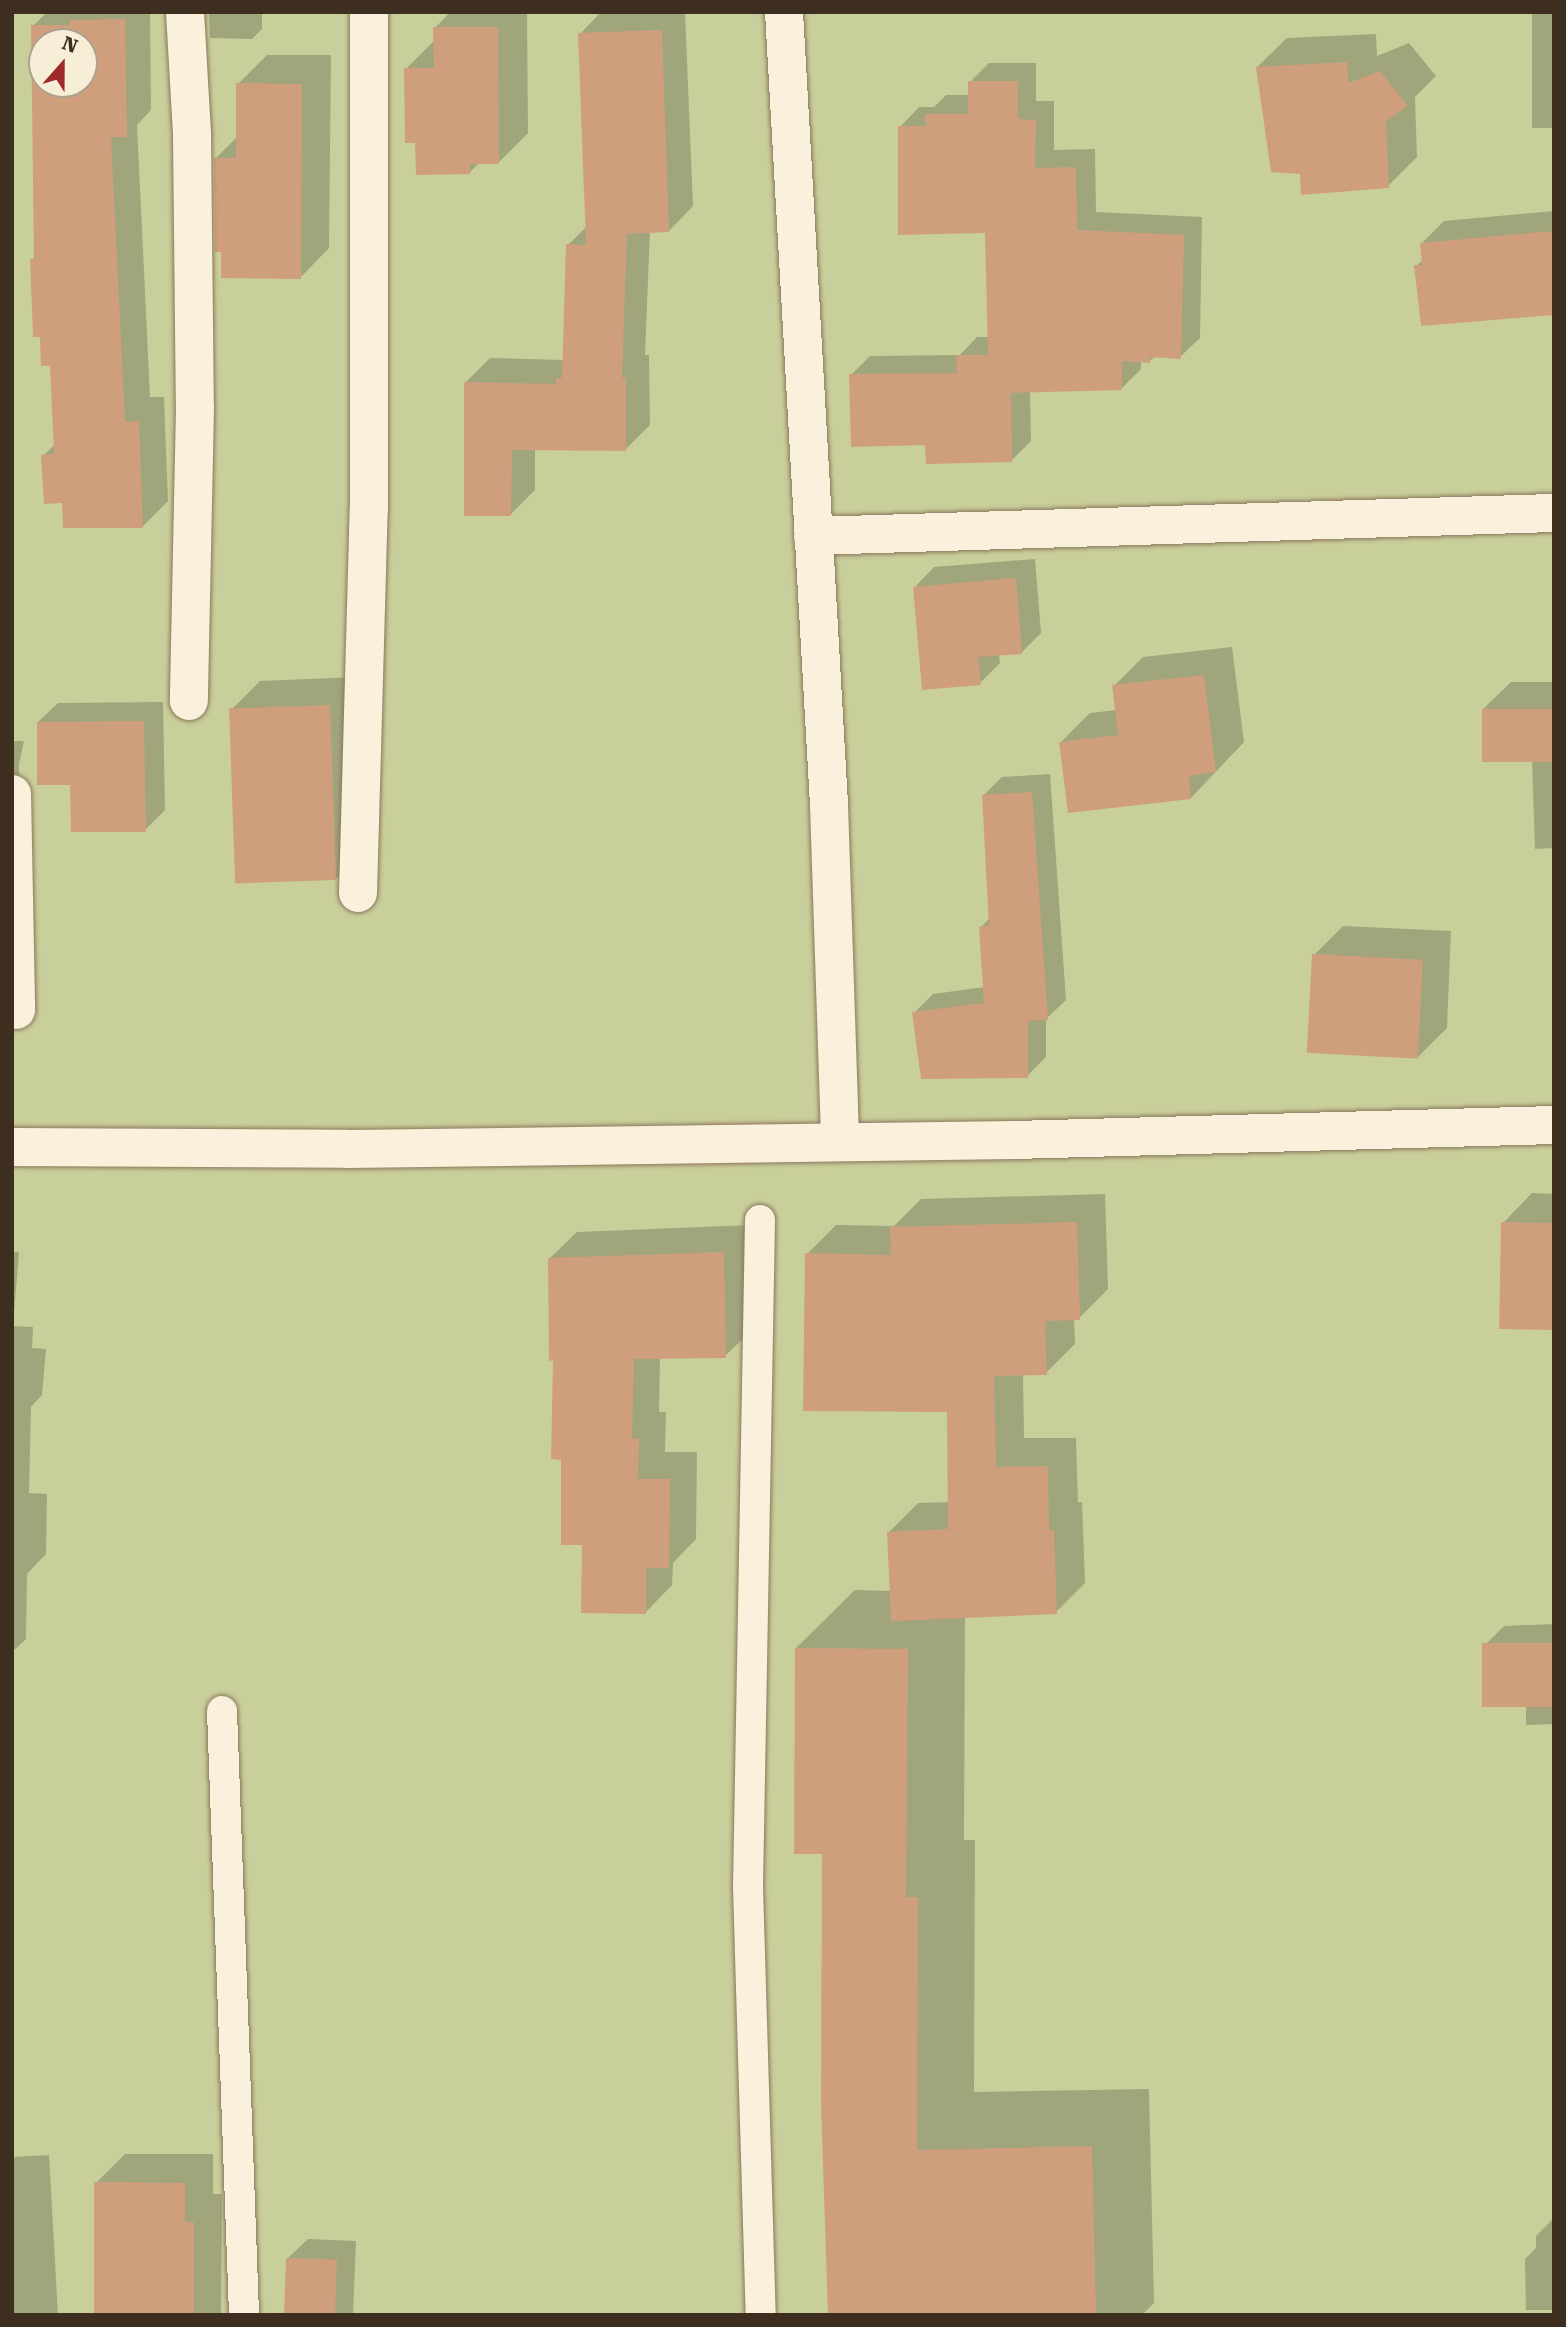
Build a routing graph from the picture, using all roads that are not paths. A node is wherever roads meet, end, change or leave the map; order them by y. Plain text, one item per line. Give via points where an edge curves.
1 (185, 12) edge
2 (369, 12) edge
3 (784, 12) edge
4 (1554, 513) edge
5 (813, 536) junction
6 (189, 701) dead end
7 (12, 794) edge
8 (358, 893) dead end
9 (16, 1010) dead end
10 (1554, 1125) edge
11 (840, 1142) junction
12 (12, 1147) edge
13 (760, 1220) dead end
14 (222, 1711) dead end
15 (244, 2315) edge
16 (761, 2315) edge

1 - 6 street via 192,135 195,407
2 - 8 street via 369,508
3 - 5 street
4 - 5 street
5 - 11 street via 829,806
7 - 9 street
10 - 11 street
11 - 12 street via 348,1149
13 - 16 lane via 748,1887
14 - 15 lane

